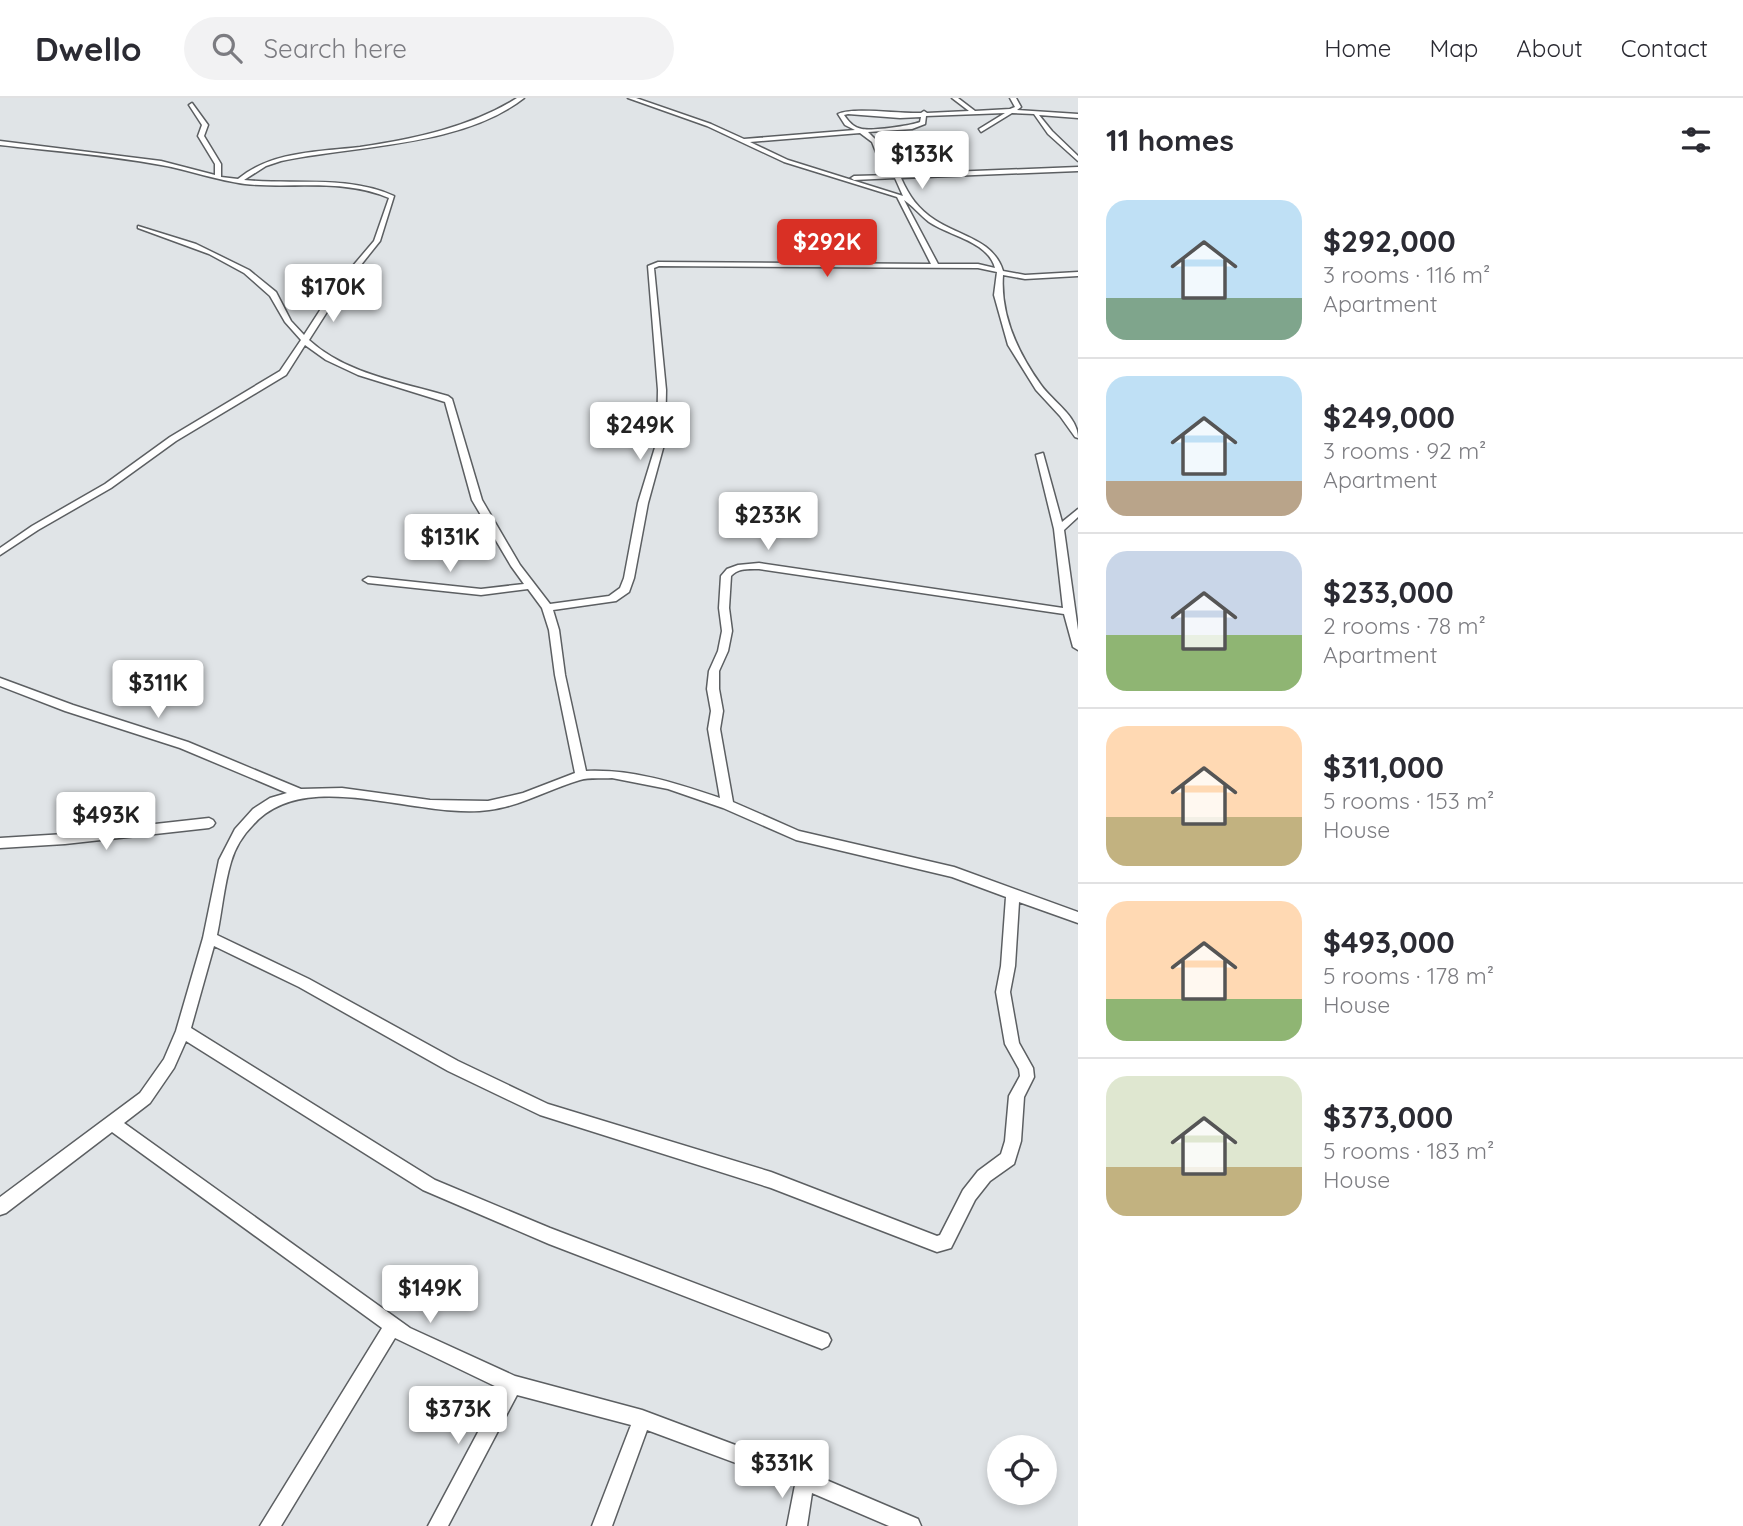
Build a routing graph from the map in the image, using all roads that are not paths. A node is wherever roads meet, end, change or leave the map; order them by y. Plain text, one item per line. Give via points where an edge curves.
1 (521, 98) edge
2 (631, 98) edge
3 (955, 98) edge
4 (1013, 98) edge
5 (649, 101) edge
6 (192, 105) dead end
7 (1010, 111) junction
8 (973, 112) junction
9 (924, 113) junction
10 (1036, 114) junction
11 (1078, 116) edge
12 (981, 130) dead end
13 (860, 131) junction
14 (957, 139) dead end
15 (741, 141) junction
16 (0, 144) edge
17 (876, 144) junction
18 (1078, 159) edge
19 (1078, 169) edge
20 (898, 177) junction
21 (218, 178) junction
22 (847, 179) junction
23 (239, 181) junction
24 (899, 196) junction
25 (908, 199) junction
26 (140, 227) dead end
27 (934, 265) junction
28 (999, 271) junction
29 (1078, 274) edge
30 (306, 339) junction
31 (1078, 435) edge
32 (1040, 455) dead end
33 (1078, 512) edge
34 (1059, 528) junction
35 (0, 552) edge
36 (368, 580) dead end
37 (531, 586) junction
38 (547, 608) junction
39 (1069, 612) junction
40 (1078, 647) edge
41 (0, 682) edge
42 (581, 775) junction
43 (300, 793) junction
44 (727, 805) junction
45 (209, 823) dead end
46 (0, 843) edge
47 (1013, 896) junction
48 (1078, 918) edge
49 (210, 938) junction
50 (183, 1031) junction
51 (111, 1122) junction
52 (0, 1207) edge
53 (393, 1326) junction
54 (822, 1340) dead end
55 (513, 1385) junction
56 (642, 1419) junction
57 (805, 1480) junction
58 (270, 1526) edge
59 (438, 1526) edge
60 (602, 1526) edge
61 (797, 1526) edge
62 (911, 1526) edge

1 - 23 street via 477,121 390,143 281,161 248,172
2 - 5 street
3 - 8 street
4 - 7 street via 1019,105
5 - 15 street
6 - 21 street via 205,125 201,136 218,163
7 - 8 street
7 - 10 street
7 - 12 street
8 - 9 street
9 - 13 street via 920,125
9 - 13 street via 841,114
10 - 11 street
10 - 18 street via 1045,130
13 - 15 street
13 - 17 street
14 - 17 street
15 - 22 street via 786,161
16 - 21 street via 153,162
17 - 20 street via 883,161
19 - 20 street
20 - 22 street
20 - 25 street
21 - 23 street
22 - 24 street
23 - 30 street via 338,186 392,197 377,241
24 - 25 street
24 - 27 street
25 - 28 street via 932,221 987,249
26 - 30 street via 184,241 248,274 272,293 286,318
27 - 28 street
27 - 38 street via 713,262 650,267 662,390 662,441 643,503 629,578 625,590 612,599
28 - 29 street via 1025,278
28 - 31 street via 998,295 1012,345 1039,388
30 - 35 street via 283,373
30 - 37 street via 326,356 360,372 449,401 477,500
32 - 34 street
33 - 34 street
34 - 39 street
36 - 37 street via 481,592
37 - 38 street
38 - 42 street
39 - 40 street
39 - 44 street via 758,566 730,571 724,608 727,631 713,671 714,729
41 - 43 street via 184,745
42 - 43 street via 488,806 440,805 342,792
42 - 44 street via 612,774 669,785
43 - 49 street via 274,801 239,832 225,860
44 - 47 street via 796,835 954,872
45 - 46 street
47 - 48 street
47 - 49 street via 1003,992 1012,1044 1027,1077 1017,1096 1008,1159 984,1175 945,1242 937,1244 771,1180 545,1110
49 - 50 street
50 - 51 street via 169,1063 145,1098
50 - 54 street via 429,1185
51 - 52 street
51 - 53 street
53 - 55 street
53 - 58 street
55 - 56 street
55 - 59 street
56 - 57 street
56 - 60 street
57 - 61 street
57 - 62 street

